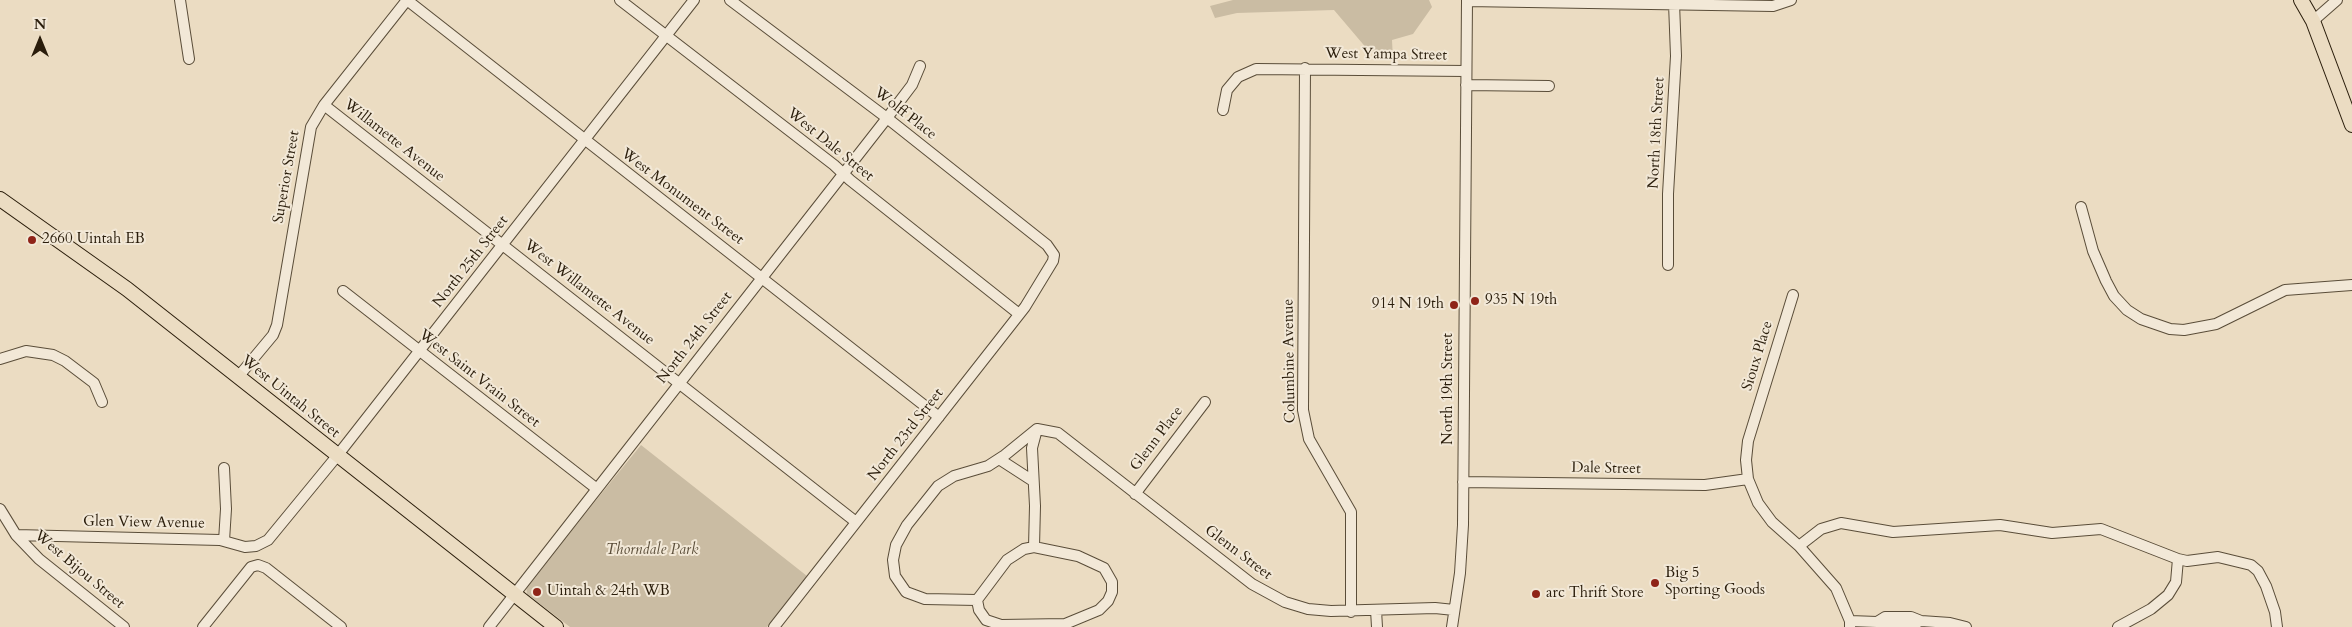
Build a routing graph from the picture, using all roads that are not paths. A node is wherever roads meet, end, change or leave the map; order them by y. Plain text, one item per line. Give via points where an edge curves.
1 (180, 0) edge
2 (407, 0) edge
3 (620, 0) edge
4 (694, 0) edge
5 (730, 0) edge
6 (1467, 0) edge
7 (1791, 0) edge
8 (2301, 0) edge
9 (2337, 0) edge
10 (1589, 1) edge
11 (1671, 2) edge
12 (2313, 21) junction
13 (666, 36) junction
14 (190, 60) dead end
15 (920, 66) dead end
16 (1305, 68) junction
17 (1466, 71) junction
18 (1466, 85) junction
19 (1549, 86) dead end
20 (324, 106) junction
21 (1223, 110) dead end
22 (887, 118) junction
23 (2352, 125) edge
24 (584, 141) junction
25 (843, 172) junction
26 (0, 199) edge
27 (445, 201) joint
28 (2081, 207) dead end
29 (1304, 218) joint
30 (503, 246) junction
31 (1054, 258) joint
32 (1668, 265) dead end
33 (762, 277) junction
34 (2352, 285) edge
35 (342, 291) dead end
36 (1793, 295) dead end
37 (1020, 314) junction
38 (419, 352) junction
39 (0, 358) edge
40 (238, 376) junction
41 (680, 382) junction
42 (102, 402) dead end
43 (1205, 402) dead end
44 (939, 417) junction
45 (1037, 429) junction
46 (338, 456) junction
47 (999, 459) junction
48 (224, 468) dead end
49 (1748, 479) junction
50 (1032, 481) junction
51 (1464, 482) junction
52 (597, 489) junction
53 (1135, 494) junction
54 (0, 509) edge
55 (856, 522) junction
56 (16, 535) junction
57 (268, 540) joint
58 (224, 541) junction
59 (1799, 546) junction
60 (1034, 547) junction
61 (2178, 559) junction
62 (514, 594) junction
63 (976, 600) junction
64 (1376, 610) junction
65 (1454, 610) junction
66 (1351, 612) junction
67 (1850, 624) edge
68 (1877, 624) edge
69 (124, 627) edge
70 (203, 627) edge
71 (341, 627) edge
72 (489, 627) edge
73 (556, 627) edge
74 (774, 627) edge
75 (1377, 627) edge
76 (1452, 627) edge
77 (1966, 627) edge
78 (2118, 627) edge
79 (2277, 627) edge

1 - 14 street
2 - 20 street, Superior Street
2 - 24 street, West Monument Street
3 - 13 street, West Dale Street
4 - 13 street, North 25th Street
5 - 22 street, Wolff Place
6 - 10 street
6 - 17 street, North 19th Street
7 - 11 street via 1773,6
8 - 12 main road
9 - 12 street
10 - 11 street
11 - 32 street, North 18th Street via 1676,56 1668,194
12 - 23 main road
13 - 24 street, North 25th Street
13 - 25 street, West Dale Street
15 - 22 street, North 24th Street via 912,84
16 - 17 street, West Yampa Street
16 - 21 street, West Yampa Street via 1265,68 1247,72 1227,90
16 - 29 street, West Yampa Street
17 - 18 street, North 19th Street
18 - 19 street
18 - 51 street, North 19th Street
20 - 27 street, Willamette Avenue
20 - 40 street, Superior Street via 311,127 277,325 273,335
22 - 25 street, North 24th Street
22 - 31 street, Wolff Place via 1047,245
24 - 30 street, North 25th Street
24 - 33 street, West Monument Street
25 - 33 street, North 24th Street
25 - 37 street, West Dale Street
26 - 40 main road, West Uintah Street via 126,289
27 - 30 street, West Willamette Avenue
28 - 34 street via 2093,251 2114,296 2141,319 2165,328 2184,330 2216,324 2285,290
29 - 66 street, Columbine Avenue via 1304,421 1309,440 1351,512
30 - 38 street, North 25th Street
30 - 41 street, West Willamette Avenue
31 - 37 street, North 23rd Street
33 - 41 street, North 24th Street
33 - 44 street, West Monument Street
35 - 38 street, West Saint Vrain Street
36 - 49 street, Sioux Place via 1752,426 1746,460
37 - 44 street, North 23rd Street
38 - 46 street, North 25th Street
38 - 52 street, West Saint Vrain Street
39 - 42 street via 26,351 53,355 94,384
40 - 46 main road, West Uintah Street
41 - 52 street, North 24th Street
41 - 55 street, West Willamette Avenue
43 - 53 street, Glenn Place
44 - 55 street, North 23rd Street
45 - 47 street
45 - 50 street via 1032,448
45 - 53 street, Glenn Street via 1058,433
46 - 57 street, North 25th Street
46 - 62 main road, West Uintah Street
47 - 50 street
47 - 63 street via 983,468 954,476 938,486 902,532 894,553 895,576 906,592 925,598
48 - 58 street
49 - 51 street, Dale Street via 1705,485
49 - 59 street via 1758,503 1772,522
50 - 60 street
51 - 65 street, North 19th Street via 1462,557
52 - 62 street, North 24th Street
53 - 66 street, Glenn Street via 1252,584 1274,597 1308,609
54 - 56 street, West Bijou Street
55 - 74 street, North 23rd Street
56 - 58 street, Glen View Avenue
56 - 69 street, West Bijou Street via 39,559
57 - 58 street, Glen View Avenue via 245,547
59 - 61 street via 1821,529 1837,524 1894,532 2000,525 2052,533 2100,530
59 - 67 street via 1836,588
60 - 63 street via 1024,549 1007,560
60 - 63 street via 1078,556 1104,568 1112,582 1108,601 1099,610 1065,624 1001,625 986,620
61 - 78 street via 2176,582 2168,595 2151,609
61 - 79 street via 2218,557 2251,565 2266,586
62 - 72 street, North 24th Street
62 - 73 main road, West Uintah Street
64 - 65 street, Glenn Street
64 - 66 street, Glenn Street
64 - 75 street
65 - 76 street, North 19th Street
67 - 68 street
68 - 77 street via 1885,626 1921,621
70 - 71 street via 251,567 258,565

